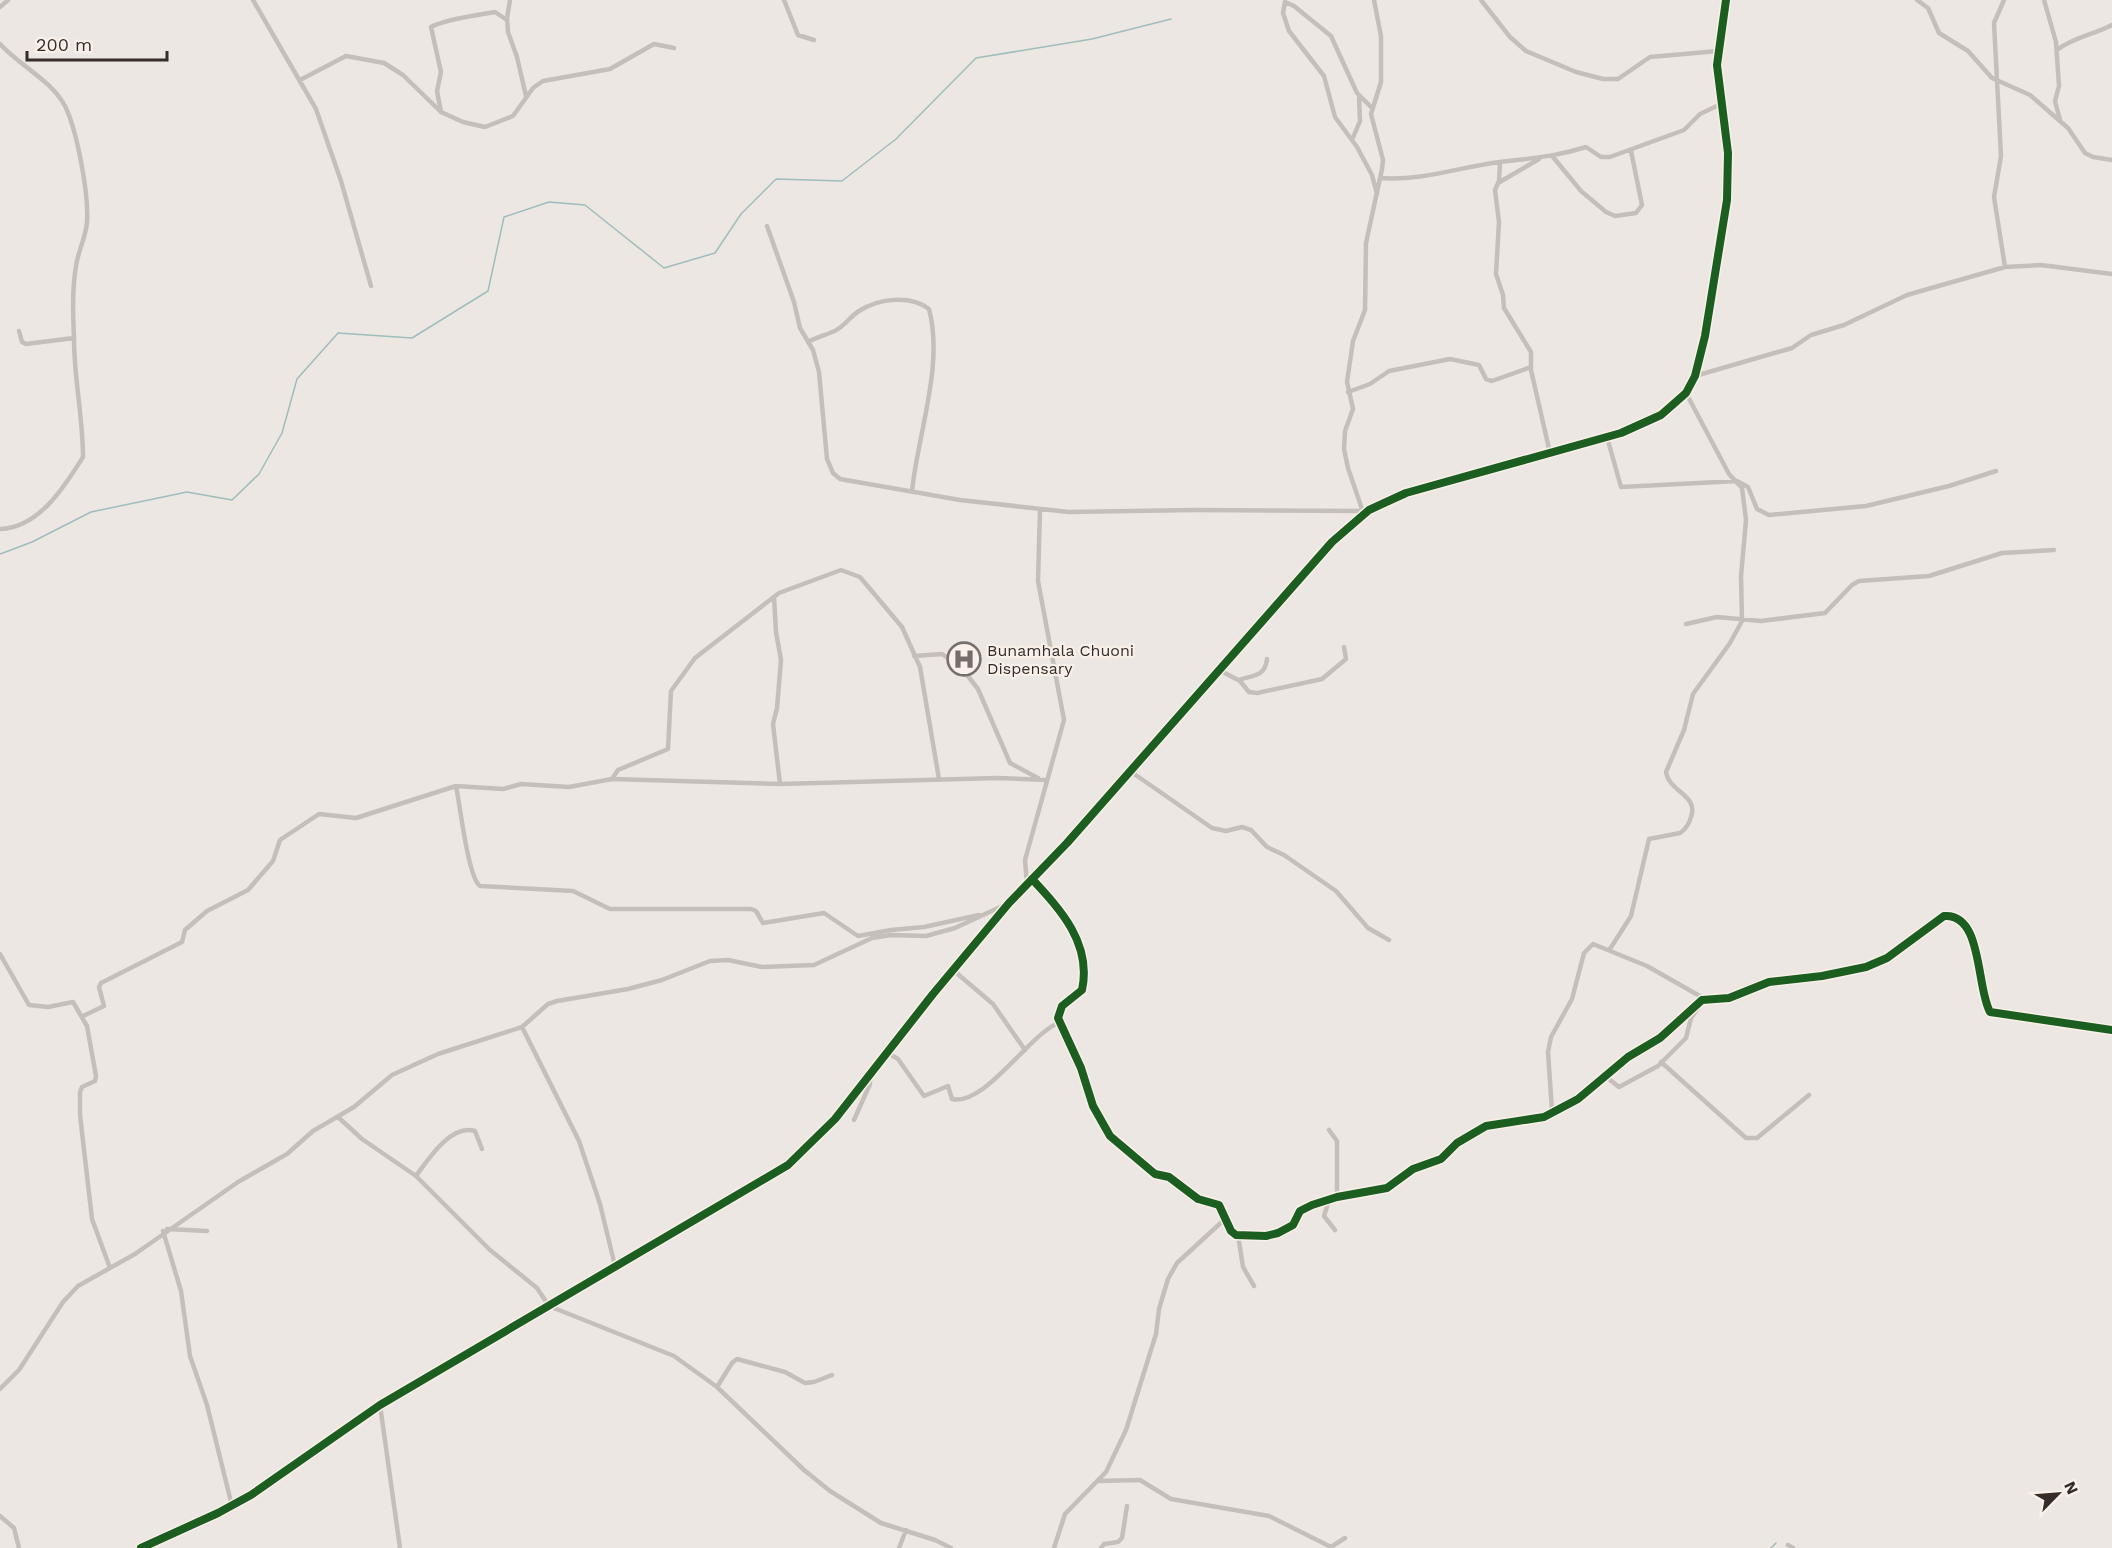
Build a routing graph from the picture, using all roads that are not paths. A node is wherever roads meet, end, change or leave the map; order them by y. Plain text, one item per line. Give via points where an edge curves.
1 (8, 0) edge
2 (253, 0) edge
3 (510, 0) edge
4 (784, 0) edge
5 (1374, 0) edge
6 (1481, 0) edge
7 (1726, 0) edge
8 (1917, 0) edge
9 (2004, 0) edge
10 (2044, 0) edge
11 (0, 7) edge
12 (507, 20) junction
13 (2112, 25) edge
14 (814, 40) dead end
15 (0, 44) edge
16 (674, 48) dead end
17 (2057, 50) junction
18 (1718, 51) junction
19 (300, 80) junction
20 (1997, 81) junction
21 (1359, 95) junction
22 (526, 96) junction
23 (1721, 104) junction
24 (1372, 108) junction
25 (441, 112) junction
26 (2060, 122) junction
27 (1352, 140) junction
28 (1631, 151) junction
29 (1553, 157) junction
30 (1539, 159) junction
31 (2112, 160) edge
32 (1500, 162) junction
33 (1381, 178) junction
34 (1498, 183) junction
35 (1378, 196) junction
36 (767, 226) dead end
37 (2005, 267) junction
38 (2112, 274) edge
39 (371, 286) dead end
40 (19, 331) dead end
41 (74, 338) junction
42 (808, 342) junction
43 (1531, 368) junction
44 (1695, 376) junction
45 (1348, 392) junction
46 (1686, 393) junction
47 (1607, 438) junction
48 (1550, 453) junction
49 (1996, 471) dead end
50 (1737, 482) junction
51 (912, 491) junction
52 (1040, 510) junction
53 (1366, 511) junction
54 (0, 530) edge
55 (2054, 550) dead end
56 (774, 597) junction
57 (1742, 621) junction
58 (1686, 624) dead end
59 (1344, 647) dead end
60 (914, 656) junction
61 (1267, 659) dead end
62 (1219, 670) junction
63 (1239, 680) junction
64 (1130, 771) junction
65 (612, 779) junction
66 (939, 779) junction
67 (1038, 779) junction
68 (1046, 780) junction
69 (780, 784) junction
70 (456, 786) junction
71 (1029, 881) junction
72 (1009, 903) junction
73 (987, 913) junction
74 (1389, 940) dead end
75 (1610, 949) junction
76 (0, 954) edge
77 (953, 969) junction
78 (1705, 999) junction
79 (83, 1017) junction
80 (1058, 1023) junction
81 (522, 1027) junction
82 (2112, 1030) edge
83 (1025, 1050) junction
84 (888, 1053) junction
85 (1661, 1062) junction
86 (870, 1075) junction
87 (1605, 1076) junction
88 (1809, 1095) dead end
89 (1552, 1111) junction
90 (338, 1117) junction
91 (854, 1119) dead end
92 (1329, 1130) dead end
93 (482, 1149) dead end
94 (416, 1176) junction
95 (1337, 1197) junction
96 (1329, 1200) junction
97 (1225, 1219) junction
98 (165, 1230) junction
99 (1335, 1230) dead end
100 (207, 1231) dead end
101 (1238, 1236) junction
102 (615, 1266) junction
103 (110, 1268) junction
104 (1254, 1286) dead end
105 (549, 1306) junction
106 (832, 1375) dead end
107 (717, 1387) junction
108 (0, 1389) edge
109 (380, 1405) junction
110 (1098, 1481) junction
111 (232, 1506) junction
112 (1127, 1506) dead end
113 (0, 1516) edge
114 (906, 1530) junction
115 (1345, 1538) dead end
116 (19, 1548) edge
117 (141, 1548) edge
118 (400, 1548) edge
119 (899, 1548) edge
120 (951, 1548) edge
121 (1054, 1548) edge
122 (1101, 1548) edge

1 - 11 street
2 - 19 street
3 - 12 street
4 - 14 street via 798,35
5 - 24 street via 1381,59 1379,90
6 - 18 street via 1510,38 1526,51 1603,79 1618,79 1650,57
7 - 18 street
8 - 20 street via 1928,8 1941,36 1968,51
9 - 20 street via 1994,23
10 - 17 street
12 - 22 street
12 - 25 street via 495,12 431,27 441,72 437,85
13 - 17 street
15 - 41 street via 51,87 72,124 87,214 75,267
16 - 22 street via 654,44 610,69 543,81
17 - 26 street via 2059,86 2055,101
18 - 23 street
19 - 25 street via 346,56 384,63 403,75
19 - 39 street via 324,131
20 - 26 street via 2029,94
20 - 37 street via 2001,156 1994,197
21 - 24 street
21 - 27 street via 1360,121
21 - 27 street via 1331,36 1285,2 1283,13 1289,31 1324,76 1335,117
22 - 25 street via 513,116 485,127
23 - 28 street via 1700,114 1684,130
23 - 44 street via 1728,153 1727,200
24 - 33 street via 1383,160
26 - 31 street via 2072,132 2085,153
27 - 35 street via 1372,175
28 - 29 street via 1604,158 1586,147
28 - 29 street via 1642,205 1636,213 1615,216 1581,191
29 - 30 street
30 - 32 street
30 - 34 street
32 - 33 street via 1436,175
32 - 34 street
33 - 35 street
34 - 43 street via 1496,274 1504,308 1529,348
35 - 45 street via 1366,243 1365,310 1348,365
36 - 42 street
37 - 38 street via 2046,266
37 - 44 street via 1914,293 1844,325 1814,333 1792,348
40 - 41 street via 26,344
41 - 54 street via 82,459 46,507 18,525
42 - 51 street via 821,379 827,459 833,474 840,479
42 - 51 street via 836,331 874,304 900,299 916,301 929,309 936,348
43 - 45 street via 1492,381 1486,379 1479,365 1450,359 1389,371
43 - 48 street
44 - 46 street
45 - 53 street via 1353,409 1344,449 1350,475
46 - 47 street via 1661,415
46 - 50 street
47 - 48 street
47 - 50 street via 1619,483 1625,488
48 - 53 street via 1429,486
49 - 50 street via 1866,506 1782,515 1762,513 1755,507 1748,487
50 - 57 street via 1743,492 1746,520
51 - 52 street
52 - 53 street via 1093,514 1182,510
52 - 68 street via 1038,581 1064,710
53 - 62 street via 1332,542
55 - 57 street via 2002,553 1929,576 1860,581 1825,613
56 - 60 street via 835,572 851,572 860,577 900,623
56 - 65 street via 700,653 672,689 668,748 618,770
56 - 69 street via 781,660 773,724
57 - 58 street via 1717,617
57 - 75 street via 1693,694 1684,730 1666,772 1671,785 1691,801 1691,819 1680,833 1649,839 1631,916
59 - 63 street via 1346,659 1322,679 1254,693
60 - 66 street via 922,674
60 - 67 street via 942,654 960,666 978,689 1010,763
61 - 63 street via 1261,674
62 - 63 street
62 - 64 street
64 - 71 street
64 - 74 street via 1212,828 1251,830 1267,847 1336,891 1368,927
65 - 69 street
65 - 70 street via 569,787
66 - 67 street
66 - 69 street
67 - 68 street
68 - 71 street via 1025,860
70 - 73 street via 475,882 480,886 573,891 610,909 751,909 763,923 824,913 858,936 938,925
70 - 79 street via 356,818 314,816 280,840 271,865 248,890 207,911 184,930 182,942 101,983 104,1006
71 - 72 street
71 - 80 street via 1068,921 1081,950 1082,990 1062,1006
72 - 73 street
72 - 77 street
73 - 81 street via 926,936 872,938 806,966 762,967 728,960 710,961 662,980 548,1004
75 - 78 street
75 - 89 street via 1598,944 1587,947 1572,999 1551,1037 1548,1052
76 - 79 street via 30,1005 48,1007 73,1002
77 - 83 street via 993,1004
77 - 84 street
78 - 82 street via 1729,998 1769,982 1866,967 1898,951 1934,921 1953,916 1972,937 1990,1012
78 - 85 street via 1691,1018 1686,1038
78 - 87 street via 1660,1038
79 - 103 street via 96,1076 95,1081 82,1087 80,1115 93,1219
80 - 83 street via 1044,1030
80 - 97 street via 1110,1136 1155,1174 1169,1177 1198,1199 1220,1205
81 - 90 street via 425,1059 392,1075
81 - 102 street via 579,1141
83 - 84 street via 992,1081 960,1100 951,1097 948,1086 924,1096 898,1059
84 - 86 street
85 - 87 street via 1619,1087
85 - 88 street via 1746,1138 1757,1138
86 - 91 street via 870,1084
86 - 102 street via 827,1128 788,1165
87 - 89 street via 1578,1099
89 - 95 street via 1544,1117 1479,1129 1456,1143 1441,1159 1413,1169 1383,1190
90 - 94 street via 362,1139
90 - 98 street via 313,1131 279,1160
92 - 95 street via 1337,1141
93 - 94 street via 475,1131 466,1128 456,1132
94 - 105 street via 490,1250 537,1288
95 - 96 street
96 - 99 street via 1324,1216
96 - 101 street via 1302,1209 1293,1225 1278,1233
97 - 101 street via 1230,1231
97 - 110 street via 1177,1263 1165,1286 1138,1394 1107,1471
98 - 100 street
98 - 103 street
98 - 111 street via 181,1291 190,1356 207,1405
101 - 104 street via 1243,1267
102 - 105 street
103 - 108 street via 69,1293 34,1350
105 - 107 street via 674,1356
105 - 109 street
106 - 107 street via 805,1383 785,1372 737,1359
107 - 114 street via 830,1491 881,1523
109 - 111 street
109 - 118 street
110 - 115 street via 1140,1480 1171,1499 1269,1516 1328,1546
110 - 121 street via 1066,1513
111 - 117 street
112 - 122 street via 1122,1538
113 - 116 street via 14,1528
114 - 119 street
114 - 120 street

